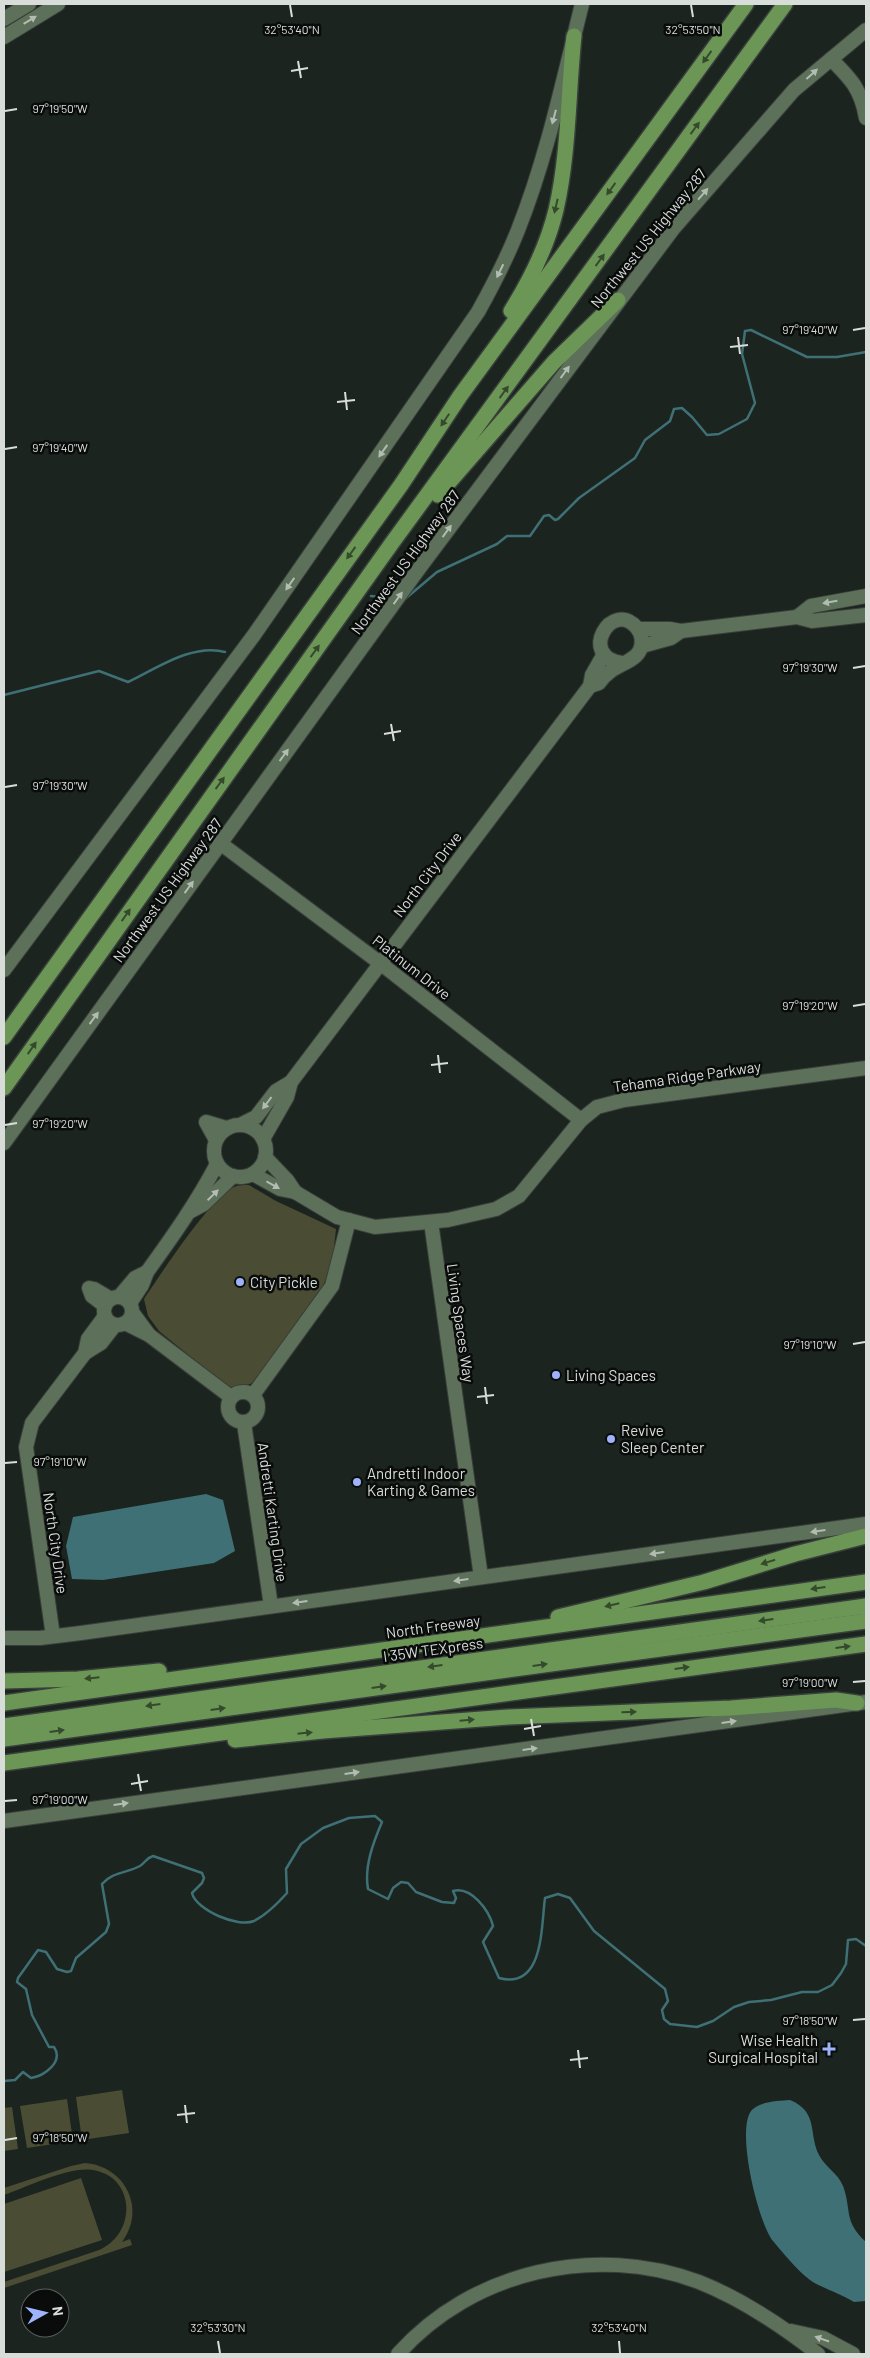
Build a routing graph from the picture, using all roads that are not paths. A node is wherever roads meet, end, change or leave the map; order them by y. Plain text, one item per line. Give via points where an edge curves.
1 (29, 4) edge
2 (58, 4) edge
3 (582, 4) edge
4 (746, 4) edge
5 (785, 4) edge
6 (4, 19) edge
7 (866, 30) edge
8 (574, 36) junction
9 (4, 37) edge
10 (831, 58) junction
11 (866, 118) edge
12 (618, 300) junction
13 (460, 396) junction
14 (392, 543) junction
15 (866, 596) edge
16 (866, 615) edge
17 (797, 617) junction
18 (638, 629) junction
19 (681, 631) junction
20 (642, 646) junction
21 (604, 654) junction
22 (622, 663) junction
23 (590, 686) junction
24 (220, 843) junction
25 (380, 963) junction
26 (4, 970) edge
27 (4, 1038) edge
28 (866, 1068) edge
29 (291, 1082) junction
30 (4, 1088) edge
31 (581, 1120) junction
32 (242, 1124) junction
33 (263, 1139) junction
34 (4, 1143) edge
35 (265, 1156) junction
36 (217, 1164) junction
37 (253, 1174) junction
38 (233, 1176) junction
39 (295, 1192) junction
40 (191, 1211) junction
41 (349, 1220) junction
42 (431, 1222) junction
43 (118, 1310) junction
44 (253, 1395) junction
45 (231, 1397) junction
46 (244, 1423) junction
47 (866, 1524) edge
48 (866, 1536) edge
49 (481, 1577) junction
50 (866, 1582) edge
51 (271, 1606) junction
52 (866, 1606) edge
53 (866, 1621) edge
54 (47, 1637) junction
55 (4, 1638) edge
56 (866, 1644) edge
57 (428, 1645) junction
58 (349, 1654) junction
59 (4, 1681) edge
60 (4, 1703) edge
61 (862, 1703) edge
62 (4, 1726) edge
63 (4, 1738) edge
64 (118, 1747) junction
65 (4, 1763) edge
66 (4, 1821) edge
67 (788, 2331) junction
68 (398, 2354) edge
69 (818, 2354) edge
70 (853, 2354) edge

1 - 6 street
9 -> 2 street
3 - 8 street
4 -> 13 highway
14 -> 5 highway
7 - 10 street, Northwest US Highway 287
8 -> 13 highway via 564,162 551,226 530,281
8 -> 26 street via 526,208 478,312 254,635
10 - 11 street via 860,91
12 -> 10 street, Northwest US Highway 287 via 673,229 764,122
12 - 14 highway via 554,362 459,473
24 -> 12 street, Northwest US Highway 287
13 -> 27 highway via 401,485
30 -> 14 highway
15 -> 17 street via 811,606
16 - 17 street via 812,621
17 - 19 street
18 - 19 street
18 - 20 street
18 - 21 street via 624,620 610,623 601,634
19 - 20 street via 671,638
20 - 22 street via 635,658
21 - 22 street
21 - 23 street, North City Drive via 592,675
22 - 23 street, North City Drive via 605,673 599,683
23 - 25 street, North City Drive
24 - 25 street, Platinum Drive
34 -> 24 street, Northwest US Highway 287
25 - 29 street, North City Drive
25 - 31 street, Platinum Drive
28 - 31 street, Tehama Ridge Parkway via 624,1100 597,1107
29 -> 32 street, North City Drive via 276,1091 256,1117
29 - 33 street, North City Drive via 287,1097
31 - 42 street, Tehama Ridge Parkway via 519,1196 496,1209
32 - 33 street via 258,1132
32 - 36 street via 226,1128 216,1140 214,1156
33 - 35 street
35 - 37 street
35 - 39 street, Tehama Ridge Parkway
36 - 38 street
36 - 40 street, North City Drive
37 - 38 street
37 -> 39 street, Tehama Ridge Parkway via 280,1189
40 -> 38 street, North City Drive via 204,1204
39 - 41 street, Tehama Ridge Parkway via 337,1217
40 - 43 street, North City Drive via 147,1272 142,1285
41 - 42 street, Tehama Ridge Parkway via 375,1227
41 - 44 street via 332,1286
42 - 49 street, Living Spaces Way
43 - 45 street
43 - 54 street, North City Drive via 88,1339 85,1353 32,1423 26,1447
44 - 45 street via 244,1391
44 - 46 street via 258,1404 256,1414
45 - 46 street via 228,1411 234,1420
46 - 51 street, Andretti Karting Drive
47 -> 49 street
48 -> 57 highway via 655,1595 556,1618 447,1633
49 -> 51 street
50 -> 57 highway, North Freeway
51 - 54 street
52 -> 62 highway, I 35W TEXpress
63 -> 53 highway, I 35W TEXpress
54 - 55 street
64 -> 56 highway
57 - 58 highway, North Freeway
58 -> 59 highway via 332,1650 88,1678
58 - 60 highway, North Freeway
64 -> 61 highway via 133,1752 323,1730 508,1717 731,1708 836,1700
66 -> 61 street
64 - 65 highway
67 - 68 street via 718,2290 683,2277 626,2265 583,2265 532,2273 485,2290 441,2316
67 - 69 street
70 -> 67 street via 824,2338

